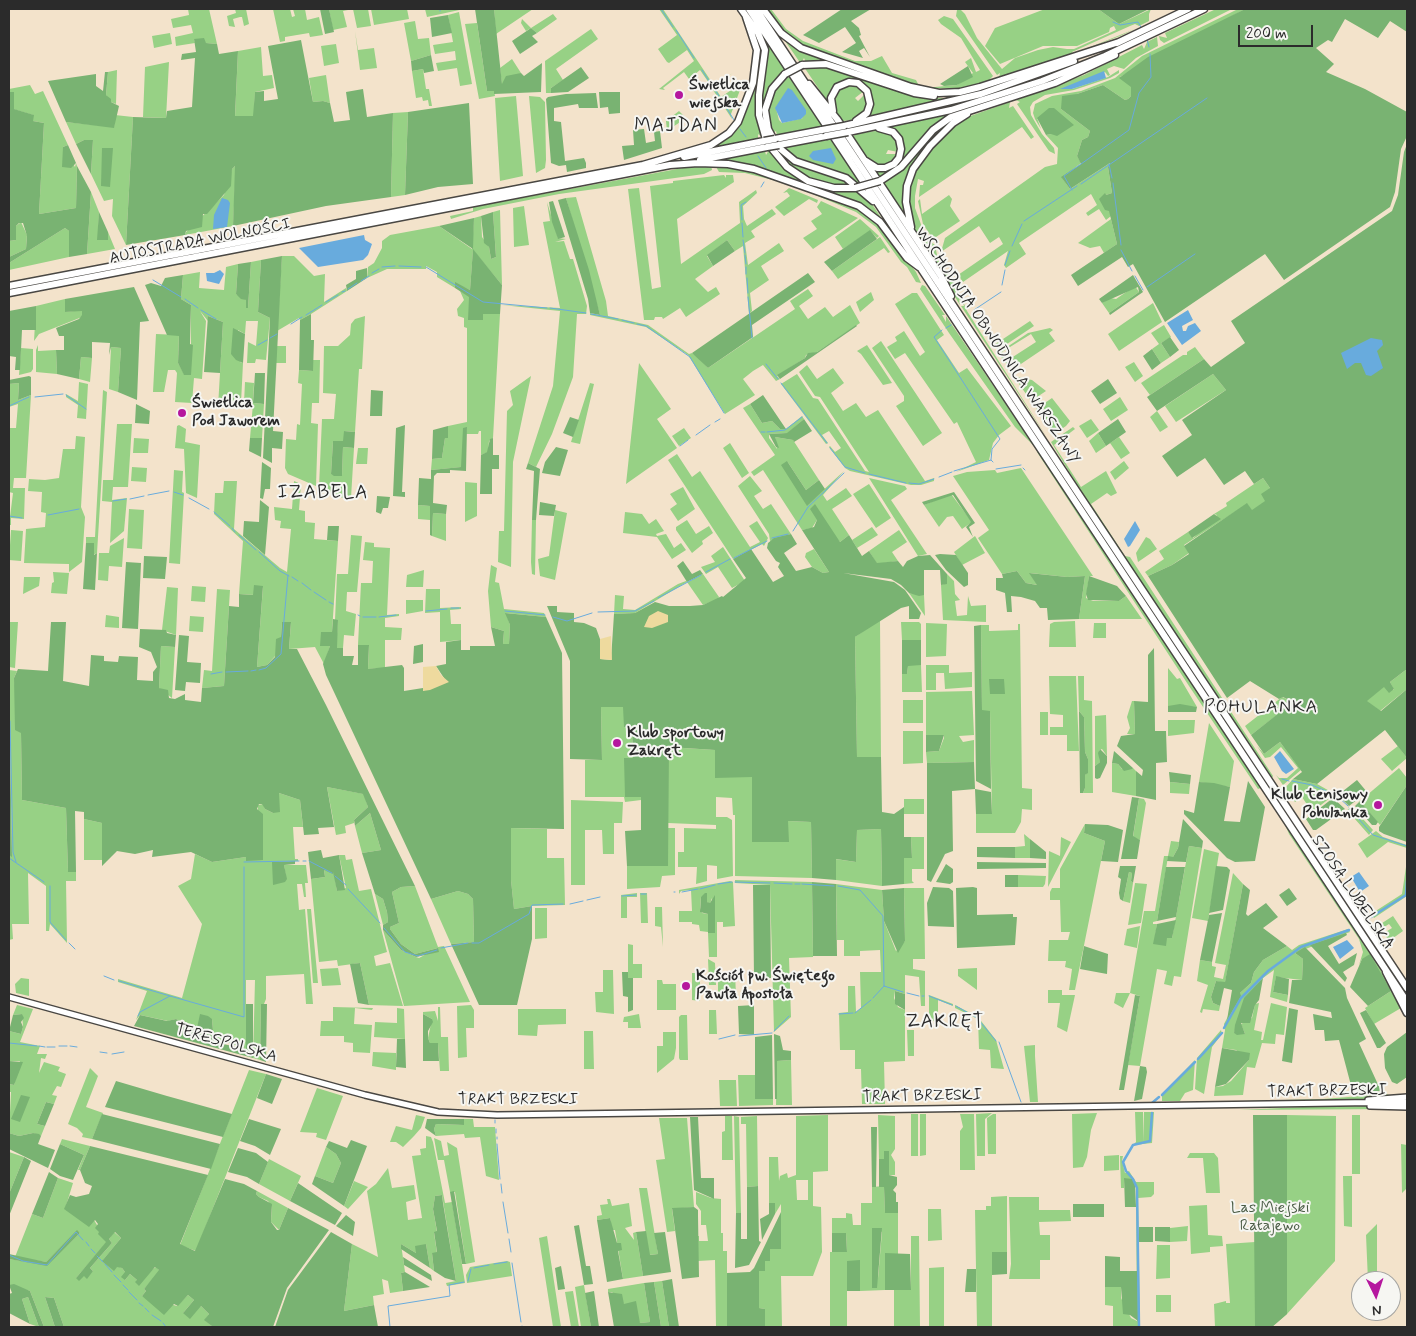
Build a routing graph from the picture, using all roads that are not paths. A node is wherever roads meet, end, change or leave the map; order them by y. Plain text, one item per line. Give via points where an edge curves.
1 (741, 9) edge
2 (749, 9) edge
3 (756, 9) edge
4 (763, 9) edge
5 (1188, 9) edge
6 (1204, 9) edge
7 (746, 17) junction
8 (1157, 28) junction
9 (1142, 36) junction
10 (1119, 42) junction
11 (991, 84) junction
12 (982, 107) junction
13 (835, 122) junction
14 (844, 126) junction
15 (870, 128) junction
16 (824, 133) junction
17 (711, 154) junction
18 (862, 157) junction
19 (881, 207) junction
20 (395, 215) junction
21 (915, 238) junction
22 (922, 268) junction
23 (9, 286) edge
24 (9, 293) edge
25 (958, 313) junction
26 (1136, 585) junction
27 (1383, 964) junction
28 (1406, 986) edge
29 (9, 997) edge
30 (1407, 1002) edge
31 (1407, 1013) edge
32 (1407, 1097) edge
33 (1407, 1102) edge
34 (1358, 1104) junction
35 (1407, 1106) edge
36 (438, 1112) joint

1 - 7 highway
2 - 19 highway, WSCHODNIA OBWODNICA WARSZAWY
3 - 13 highway via 798,74 822,98
4 - 11 highway via 780,32 801,48 911,87 951,93
5 - 8 highway
6 - 8 highway
7 - 12 highway, bridge via 765,50 759,115 765,136 787,167 808,181 834,188 855,188 880,180 901,167 938,125 959,113
7 - 17 highway via 756,50 753,83 738,122
8 - 9 highway
9 - 10 highway
9 - 12 highway via 1102,63 1077,75
9 - 15 highway via 1084,65 1017,90 951,110
10 - 11 highway
10 - 14 highway via 1050,71 981,94
11 - 19 highway, bridge via 960,94 931,96 906,91 826,64 802,65 785,74 772,89 766,110 768,129 777,146 795,160 846,178
12 - 21 highway via 953,123 913,169 906,202
13 - 14 highway via 831,103 834,90 849,82 862,86 869,94 869,109 860,119
13 - 18 highway
13 - 25 highway, WSCHODNIA OBWODNICA WARSZAWY
14 - 16 highway, bridge
15 - 16 highway, bridge
15 - 18 highway via 885,129 896,135 901,144 900,155 894,164 882,168 873,166
16 - 17 highway, bridge
17 - 20 highway
17 - 20 highway via 670,166
17 - 22 highway via 859,206 880,222 907,258
18 - 21 highway
19 - 22 highway, WSCHODNIA OBWODNICA WARSZAWY
20 - 23 highway, AUTOSTRADA WOLNOŚCI
20 - 24 highway, AUTOSTRADA WOLNOŚCI
21 - 25 highway via 947,287
22 - 26 highway, WSCHODNIA OBWODNICA WARSZAWY
25 - 26 highway, WSCHODNIA OBWODNICA WARSZAWY
26 - 27 highway, SZOSA LUBELSKA
26 - 28 highway, SZOSA LUBELSKA
27 - 30 highway
27 - 31 highway
29 - 36 main road, TERESPOLSKA
32 - 34 main road via 1367,1100
33 - 34 main road, TRAKT BRZESKI
34 - 35 main road
34 - 36 main road, TRAKT BRZESKI via 500,1115

